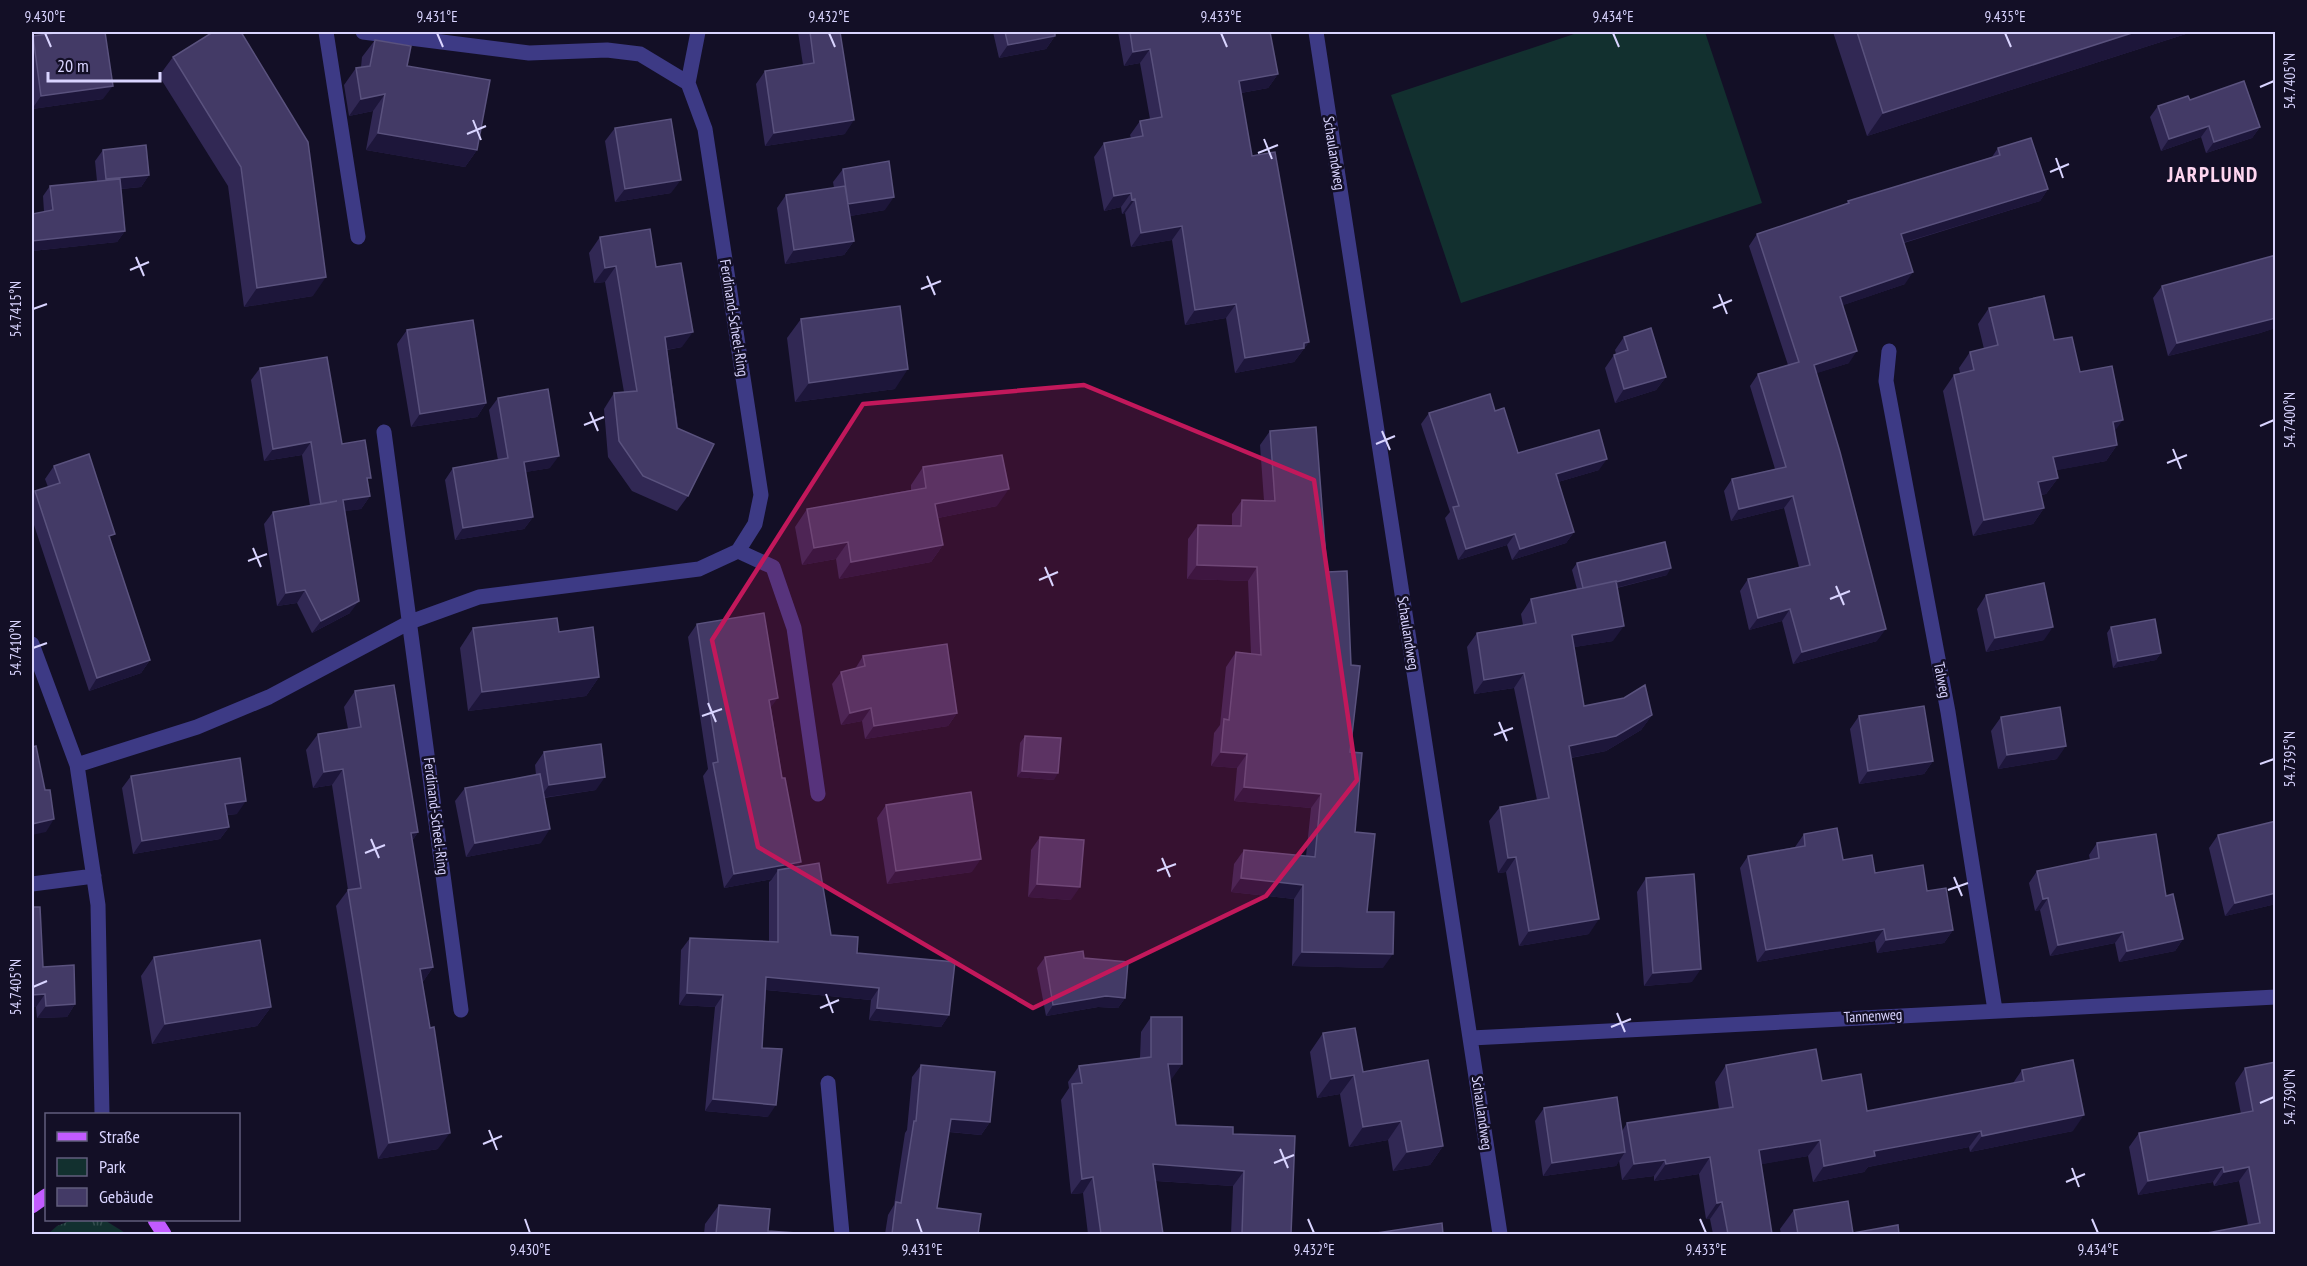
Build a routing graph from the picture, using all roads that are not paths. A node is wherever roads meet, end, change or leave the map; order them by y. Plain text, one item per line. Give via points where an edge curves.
1 (326, 32) edge
2 (363, 32) edge
3 (698, 32) edge
4 (1316, 32) edge
5 (688, 83) junction
6 (358, 237) dead end
7 (1889, 351) dead end
8 (384, 432) dead end
9 (738, 551) junction
10 (410, 622) junction
11 (32, 644) edge
12 (77, 765) junction
13 (818, 794) dead end
14 (94, 876) junction
15 (32, 884) edge
16 (2276, 997) edge
17 (461, 1010) dead end
18 (1995, 1010) junction
19 (1471, 1038) junction
20 (828, 1083) dead end
21 (102, 1113) edge
22 (45, 1197) edge
23 (32, 1206) edge
24 (156, 1221) edge
25 (164, 1234) edge
26 (843, 1234) edge
27 (1500, 1234) edge

1 - 6 street
2 - 5 street via 529,53 607,50 640,54
3 - 5 street
4 - 19 street, Schaulandweg
5 - 9 street, Ferdinand-Scheel-Ring via 705,129 761,495 755,524
7 - 18 street, Talweg via 1886,381 1948,712
8 - 10 street, Ferdinand-Scheel-Ring
9 - 10 street via 699,569 479,597
9 - 13 street via 773,567 794,628
10 - 12 street via 269,697 197,727
10 - 17 street, Ferdinand-Scheel-Ring
11 - 12 street
12 - 14 street
14 - 15 street
14 - 21 street via 98,905
16 - 18 street, Tannenweg
18 - 19 street, Tannenweg
19 - 27 street, Schaulandweg
20 - 26 street
22 - 23 main road
24 - 25 main road

